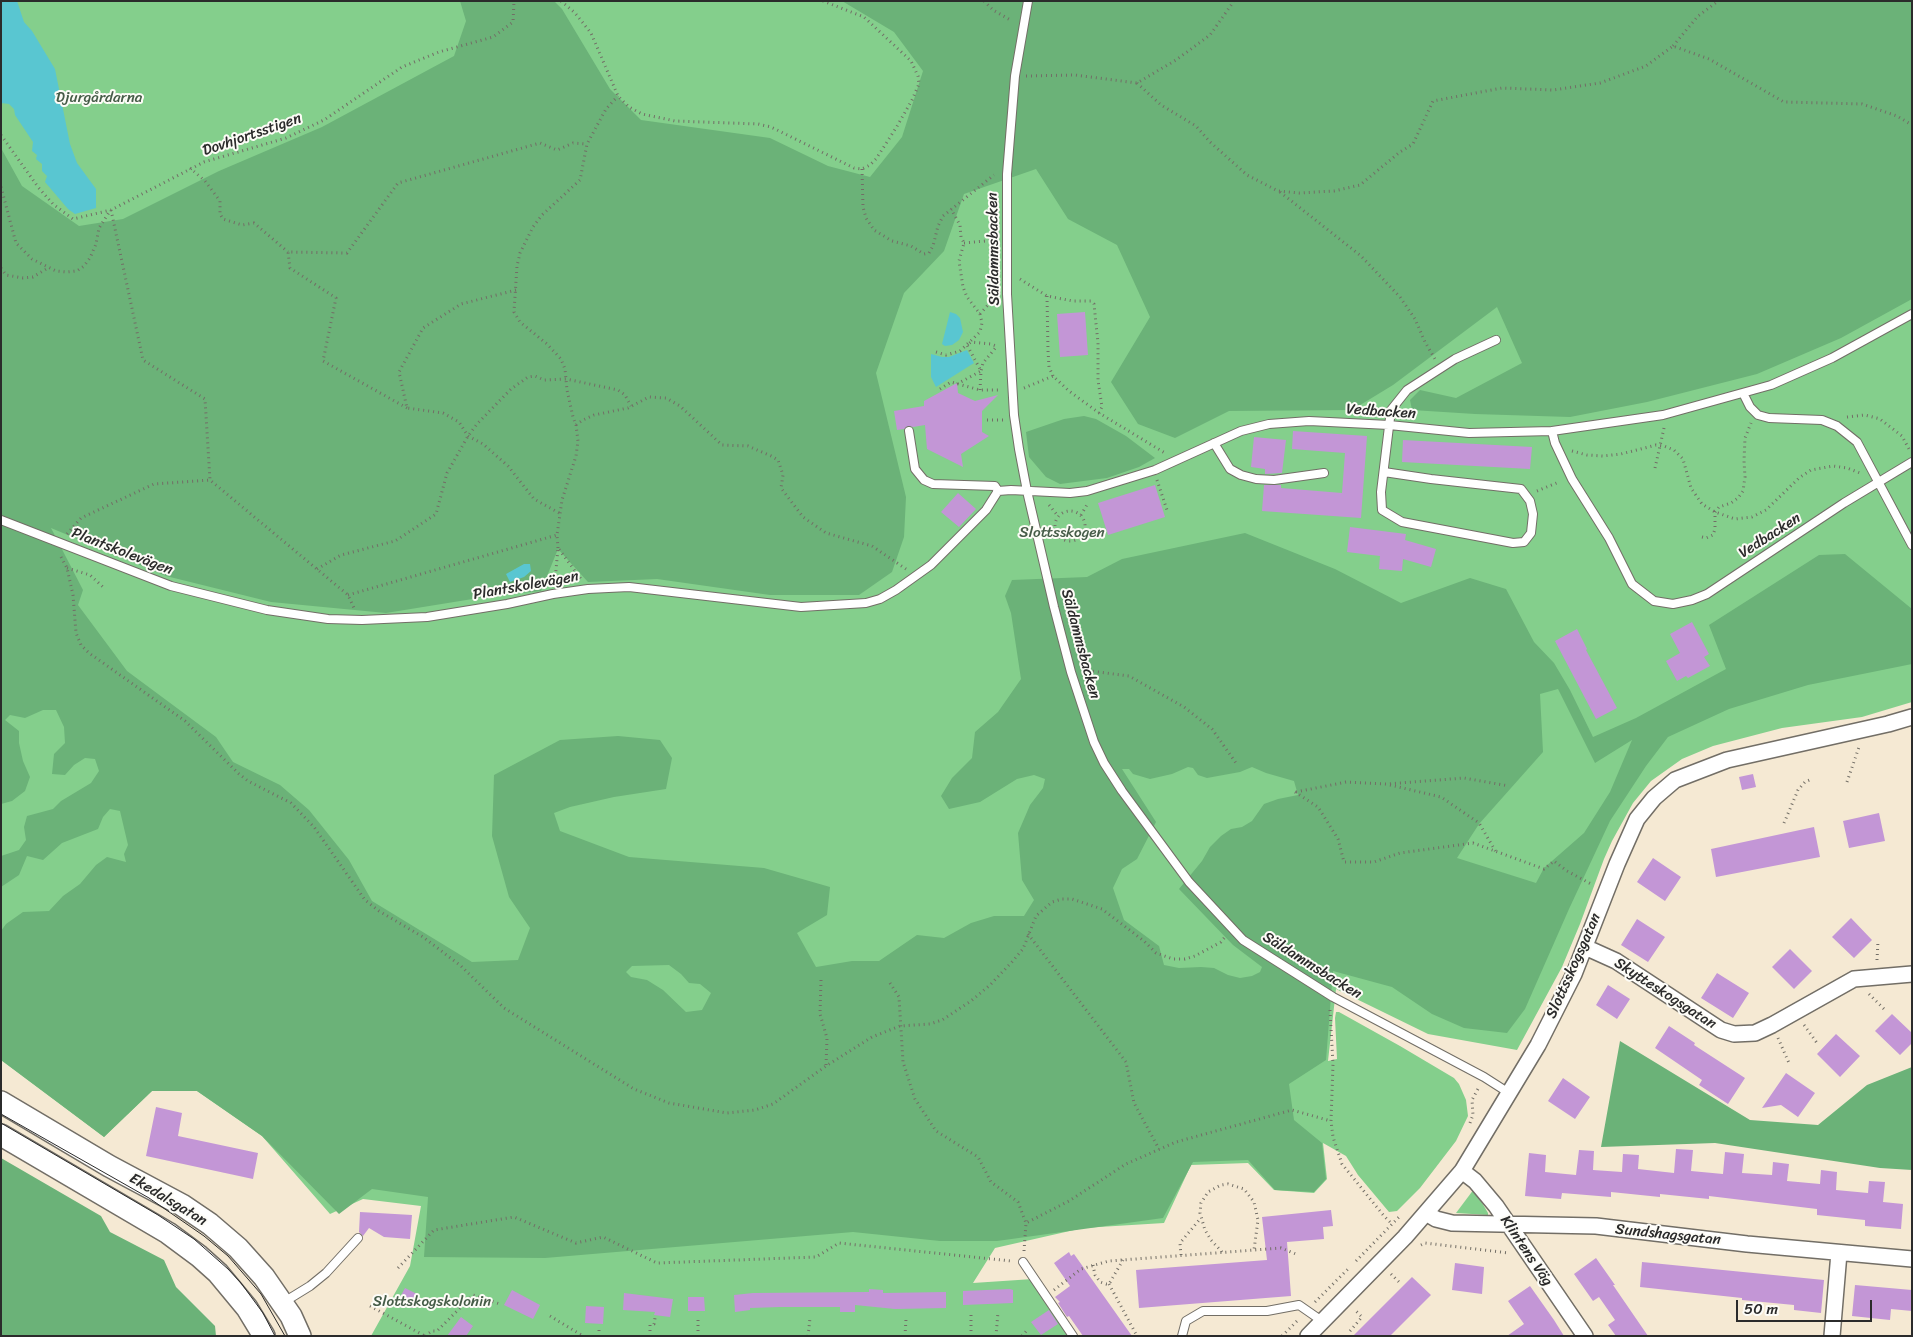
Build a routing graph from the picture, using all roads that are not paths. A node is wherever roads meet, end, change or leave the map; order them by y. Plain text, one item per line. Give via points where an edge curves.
1 (1028, 1) edge
2 (1912, 314) edge
3 (1496, 340) dead end
4 (1743, 393) junction
5 (1389, 425) junction
6 (909, 431) dead end
7 (1552, 431) junction
8 (1214, 443) junction
9 (1912, 462) edge
10 (1384, 472) junction
11 (1324, 473) dead end
12 (1878, 483) junction
13 (998, 491) junction
14 (1027, 491) junction
15 (1, 520) edge
16 (1912, 545) edge
17 (1912, 717) edge
18 (1585, 947) junction
19 (1912, 974) edge
20 (1509, 1092) junction
21 (1, 1102) edge
22 (1, 1135) edge
23 (1462, 1171) junction
24 (1426, 1213) junction
25 (1507, 1224) junction
26 (358, 1238) dead end
27 (1839, 1253) junction
28 (1912, 1259) edge
29 (1023, 1262) road end
30 (282, 1303) junction
31 (1322, 1321) junction
32 (264, 1336) edge
33 (300, 1336) edge
34 (1074, 1336) edge
35 (1182, 1336) edge
36 (1308, 1336) edge
37 (1585, 1336) edge
38 (1832, 1336) edge

1 - 14 lane, Säldammsbacken via 1015,76 1007,174 1006,242 1013,390 1018,449
2 - 4 lane, Vedbacken via 1832,358
3 - 5 lane via 1440,368 1407,390 1391,410
4 - 7 lane, Vedbacken via 1666,414
4 - 12 lane via 1758,415 1822,420 1838,426 1856,442
5 - 7 lane, Vedbacken via 1469,433
5 - 8 lane, Vedbacken via 1309,421 1269,424 1241,431
5 - 10 lane
6 - 13 lane via 915,469 924,480 933,484 995,486
7 - 12 lane, Vedbacken via 1572,477 1632,584 1654,601 1673,604 1707,594
8 - 11 lane via 1230,469 1241,475 1274,480
8 - 14 lane, Vedbacken via 1154,470 1087,491
9 - 12 lane, Vedbacken
10 - 10 lane via 1382,510 1402,522 1513,542 1524,542 1531,533 1533,514 1530,501 1521,489
12 - 16 lane
13 - 14 lane
13 - 15 lane, Plantskolevägen via 986,510 931,565 896,590 866,603 801,607 629,587 553,594 427,617 362,620 328,619 266,610 170,586
14 - 20 lane, Säldammsbacken via 1072,672 1094,742 1138,814 1188,882 1233,930 1258,950 1333,997
17 - 18 street, Slottsskogsgatan via 1727,760 1675,780 1637,819
18 - 19 street, Skytteskogsgatan via 1616,961 1721,1030 1744,1035 1772,1025 1854,979
18 - 20 street, Slottsskogsgatan via 1538,1046
20 - 23 street, Slottsskogsgatan
21 - 30 street, Ekedalsgatan via 210,1224 238,1248
22 - 32 street, Ekedalsgatan via 168,1234 199,1256 247,1308
23 - 24 street, Slottsskogsgatan
23 - 25 street, Klintens Väg via 1475,1181
24 - 25 street, Sundshagsgatan via 1452,1224
24 - 31 street, Slottsskogsgatan
25 - 27 street, Sundshagsgatan via 1596,1226
25 - 37 street, Klintens Väg
26 - 30 lane via 326,1272
27 - 28 street, Sundshagsgatan
27 - 38 street
29 - 34 lane
30 - 33 street, Ekedalsgatan
31 - 35 lane via 1299,1304 1266,1311 1203,1311 1186,1321
31 - 36 street, Slottsskogsgatan

